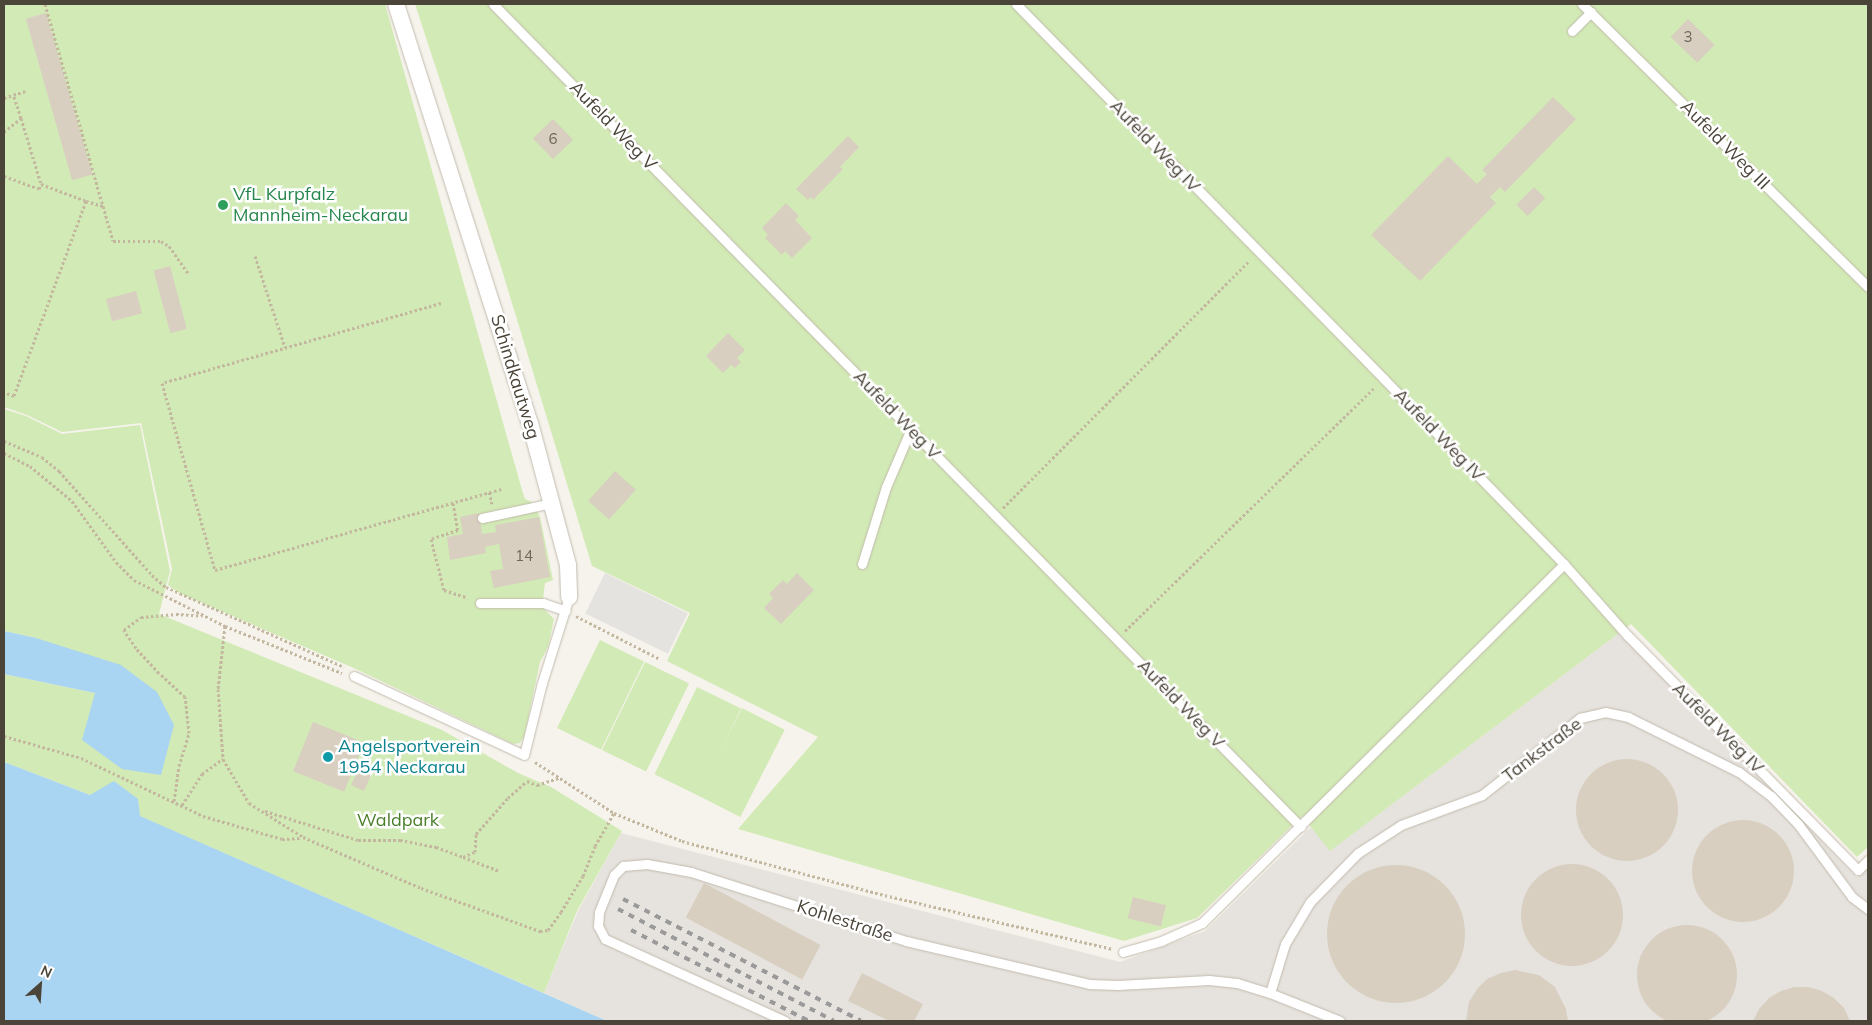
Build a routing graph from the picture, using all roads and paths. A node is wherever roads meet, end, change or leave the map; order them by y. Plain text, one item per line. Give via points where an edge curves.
1 (45, 4) edge
2 (396, 4) edge
3 (493, 4) edge
4 (1016, 4) edge
5 (1582, 4) edge
6 (1591, 12) junction
7 (1572, 31) dead end
8 (26, 91) dead end
9 (14, 94) junction
10 (4, 98) edge
11 (20, 118) junction
12 (4, 132) edge
13 (4, 176) edge
14 (41, 184) junction
15 (86, 201) junction
16 (103, 206) junction
17 (1259, 251) junction
18 (255, 256) dead end
19 (188, 273) dead end
20 (1868, 287) edge
21 (441, 303) dead end
22 (286, 347) junction
23 (1384, 378) junction
24 (4, 392) edge
25 (911, 429) junction
26 (4, 441) edge
27 (4, 453) edge
28 (502, 489) dead end
29 (452, 503) junction
30 (552, 503) junction
31 (995, 516) junction
32 (482, 518) dead end
33 (862, 564) dead end
34 (1564, 564) junction
35 (480, 602) joint
36 (567, 604) junction
37 (205, 616) junction
38 (225, 626) junction
39 (1116, 639) junction
40 (660, 659) dead end
41 (354, 676) junction
42 (4, 736) edge
43 (524, 755) junction
44 (223, 759) junction
45 (560, 778) junction
46 (174, 801) junction
47 (182, 805) junction
48 (260, 810) junction
49 (614, 813) junction
50 (1301, 827) junction
51 (303, 838) junction
52 (463, 857) junction
53 (1868, 860) edge
54 (499, 871) dead end
55 (1868, 909) edge
56 (1123, 952) joint
57 (1270, 993) junction
58 (785, 1021) edge
59 (1340, 1021) edge

1 - 16 path
2 - 30 street, Schindkautweg via 486,282
3 - 25 lane, Aufeld Weg V
4 - 17 lane, Aufeld Weg IV
5 - 6 lane, Aufeld Weg III
6 - 7 lane
6 - 20 lane, Aufeld Weg III
8 - 9 path
9 - 10 path
9 - 11 path
11 - 12 path
11 - 14 path
13 - 14 path via 39,189
14 - 15 path
15 - 16 path
15 - 24 path via 14,396
16 - 19 path via 113,241 161,241 169,246
17 - 23 lane, Aufeld Weg IV
17 - 31 path
18 - 22 path
21 - 22 path
22 - 29 path via 162,383 215,570
23 - 34 lane, Aufeld Weg IV
23 - 39 path
25 - 31 lane, Aufeld Weg V
25 - 33 lane via 886,487
26 - 41 path via 42,457 59,471 166,587 341,665
27 - 37 path via 30,466 72,501 116,562 134,580
28 - 29 path
29 - 35 path via 458,530 431,539 444,590
30 - 32 lane
30 - 36 street, Schindkautweg via 568,565
31 - 39 lane, Aufeld Weg V
34 - 50 lane
34 - 53 lane, Aufeld Weg IV via 1628,636 1858,870
35 - 36 lane
36 - 40 path
36 - 43 lane, Schindkautweg
37 - 38 path
37 - 46 path via 141,616 124,630 158,673 185,697 189,733 179,766
38 - 41 path
38 - 44 path via 218,689
39 - 50 lane, Aufeld Weg V
41 - 43 lane
42 - 46 path via 81,758
43 - 45 path
44 - 47 path via 202,774
44 - 48 path via 249,803
45 - 49 path
45 - 52 path via 538,785 527,781 476,834 475,852
46 - 47 path
47 - 51 path via 203,816 282,839
48 - 51 path
48 - 52 path via 358,840 400,840 436,847
49 - 51 path via 561,912 548,930 540,931 388,875
49 - 56 path via 682,841 880,894
50 - 56 lane via 1202,923 1161,941
52 - 54 path
55 - 57 lane, Tankstraße via 1852,897 1798,824 1771,796 1739,772 1628,717 1605,712 1580,718 1482,795 1401,825 1358,853 1310,902 1285,944
57 - 58 lane, Kohlestraße via 1209,980 1118,986 1089,984 906,941 691,872 647,864 623,866 614,875 599,912 598,926 605,939
57 - 59 lane, Kohlestraße

